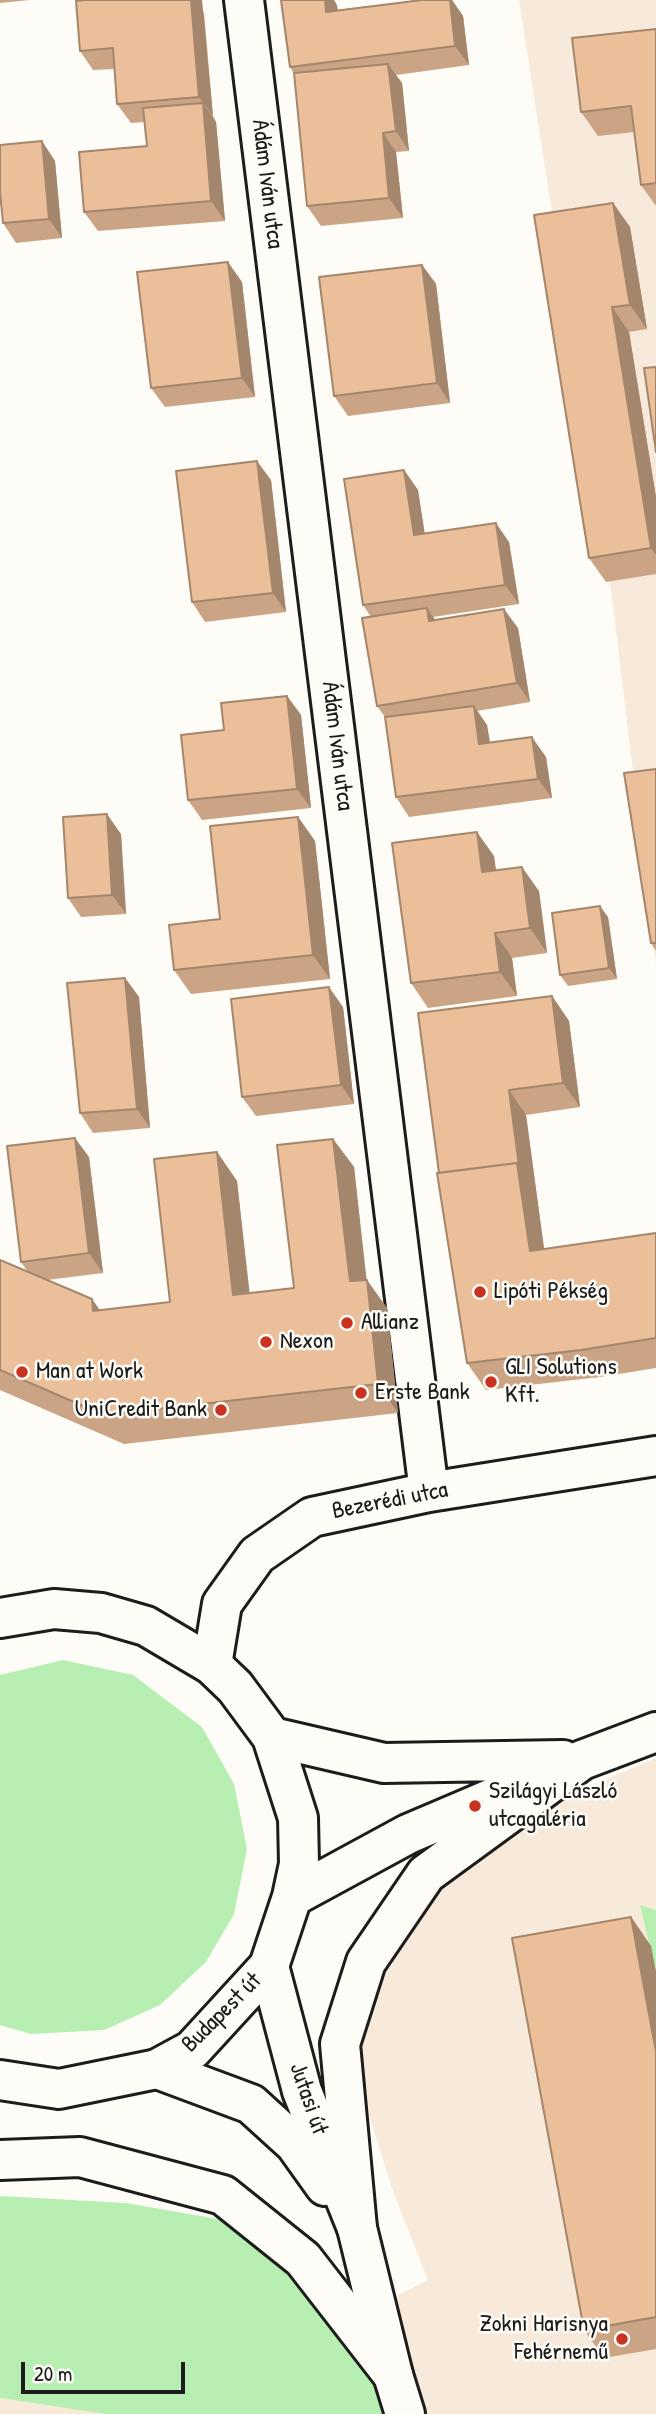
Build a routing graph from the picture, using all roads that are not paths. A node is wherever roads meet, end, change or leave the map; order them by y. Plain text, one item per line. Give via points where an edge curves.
1 (244, 0) edge
2 (656, 1456) edge
3 (429, 1492) junction
4 (2, 1616) edge
5 (212, 1665) junction
6 (656, 1732) edge
7 (272, 1737) junction
8 (582, 1760) junction
9 (292, 1897) junction
10 (269, 1966) junction
11 (156, 2069) junction
12 (0, 2080) edge
13 (0, 2160) edge
14 (357, 2228) junction
15 (393, 2375) junction
16 (405, 2414) edge

1 - 3 street, Ádám Iván utca
2 - 3 street, Bezerédi utca
3 - 5 street, Bezerédi utca via 312,1517 257,1555 222,1604
4 - 5 street, Budapest út via 54,1609 101,1614 146,1626
5 - 7 street, Budapest út via 235,1687
6 - 8 street
7 - 8 street via 384,1763
7 - 9 street, Budapest út via 298,1818 299,1864
8 - 9 street via 408,1834
8 - 14 street via 426,1874 366,1962 340,2044
9 - 10 street, Budapest út
10 - 11 street, Budapest út via 192,2049
10 - 14 street, Jutasi út via 302,2091
11 - 12 street, Budapest út via 59,2089
11 - 14 street, Jutasi út via 251,2105 295,2144
13 - 15 street via 80,2157 223,2196 303,2259
14 - 15 street, Jutasi út
15 - 16 street, Jutasi út

